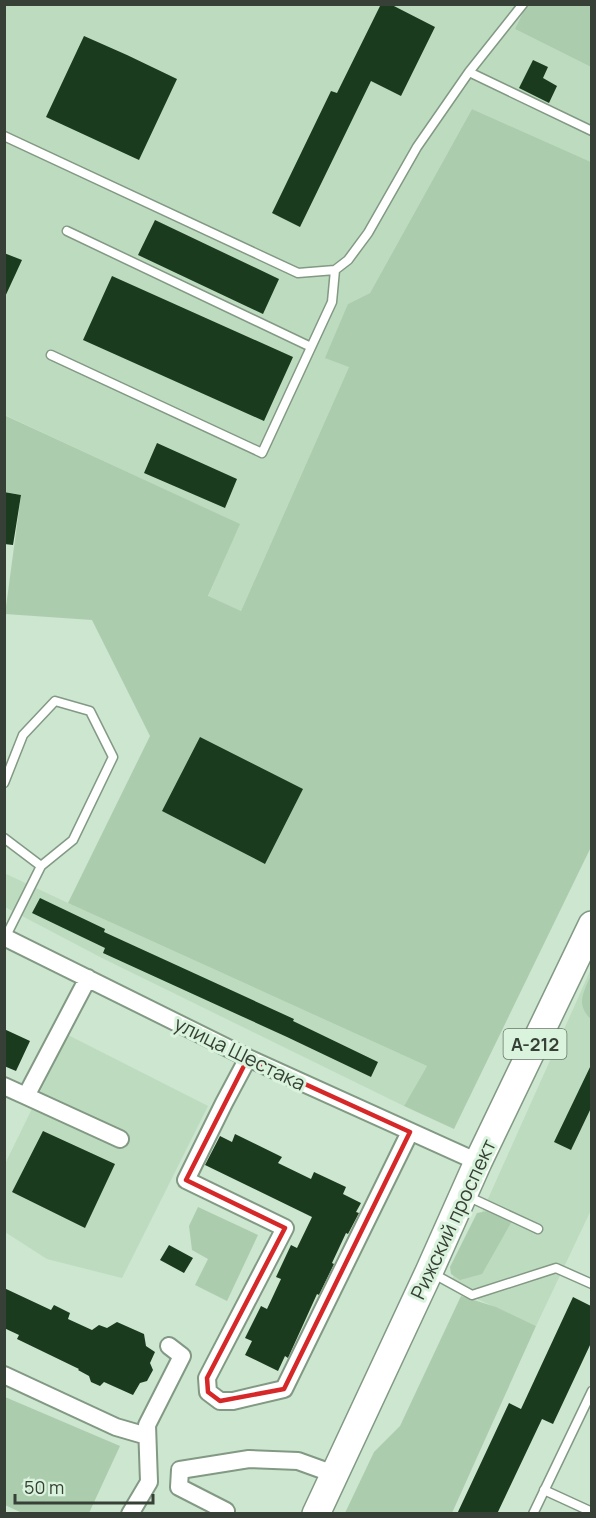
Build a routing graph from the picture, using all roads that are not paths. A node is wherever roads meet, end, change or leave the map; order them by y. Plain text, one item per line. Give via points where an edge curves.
1 (523, 4) edge
2 (469, 72) junction
3 (591, 131) edge
4 (4, 136) edge
5 (67, 231) dead end
6 (335, 270) junction
7 (311, 347) junction
8 (51, 355) dead end
9 (4, 783) edge
10 (4, 838) edge
11 (41, 866) junction
12 (591, 925) edge
13 (5, 937) edge
14 (88, 978) junction
15 (248, 1058) junction
16 (4, 1086) edge
17 (26, 1096) junction
18 (410, 1132) junction
19 (120, 1139) dead end
20 (478, 1162) junction
21 (464, 1195) junction
22 (538, 1229) dead end
23 (429, 1272) junction
24 (591, 1284) edge
25 (169, 1346) dead end
26 (4, 1375) edge
27 (591, 1391) edge
28 (147, 1436) junction
29 (334, 1474) junction
30 (544, 1490) junction
31 (226, 1511) dead end
32 (591, 1512) edge
33 (130, 1514) edge
34 (316, 1514) edge
35 (533, 1514) edge

1 - 2 lane
2 - 3 lane
2 - 6 lane via 417,147 368,233 348,260
4 - 6 lane via 298,273
5 - 7 lane
6 - 7 lane via 332,302
7 - 8 lane via 262,453
9 - 11 lane via 23,735 55,701 90,711 113,757 73,840
10 - 11 lane
11 - 13 lane
12 - 20 highway, Рижский проспект / А-212
13 - 14 street, улица Шестака
14 - 15 street, улица Шестака
14 - 17 street
15 - 18 street, улица Шестака
15 - 18 street via 186,1180 285,1228 207,1378 208,1392 220,1401 284,1389
16 - 17 street
17 - 19 street
18 - 20 street, улица Шестака
20 - 21 highway, Рижский проспект / А-212
21 - 22 lane
21 - 23 highway, Рижский проспект / А-212
23 - 24 lane via 472,1294 556,1268
23 - 29 highway, Рижский проспект / А-212
25 - 28 street via 182,1356 147,1425
26 - 28 street via 116,1427
27 - 30 lane
28 - 33 street via 149,1482
29 - 31 street via 298,1461 249,1459 180,1470 179,1487
29 - 34 highway, Рижский проспект / А-212
30 - 32 lane
30 - 35 lane

